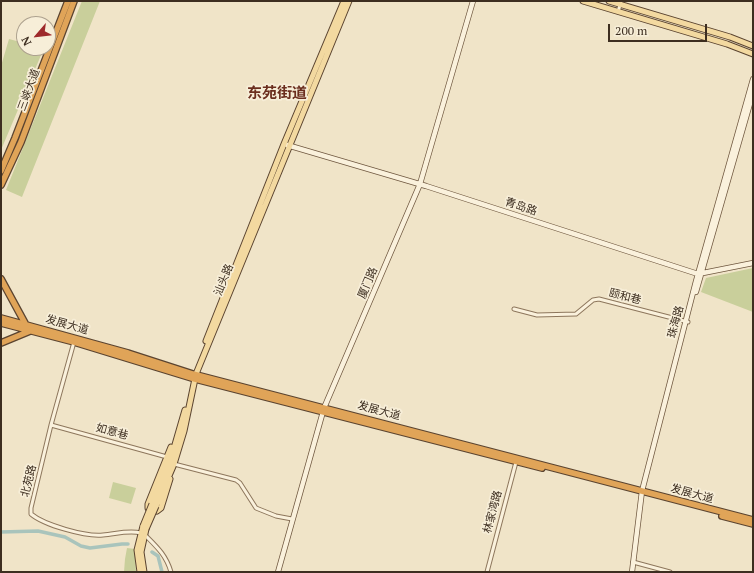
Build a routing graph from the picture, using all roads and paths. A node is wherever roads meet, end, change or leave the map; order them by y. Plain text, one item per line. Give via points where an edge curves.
1 (68, 1) edge
2 (74, 1) edge
3 (344, 1) edge
4 (349, 1) edge
5 (473, 1) edge
6 (583, 1) edge
7 (609, 1) edge
8 (620, 3) edge
9 (618, 12) junction
10 (753, 46) edge
11 (753, 54) edge
12 (753, 79) edge
13 (753, 93) edge
14 (286, 145) junction
15 (1, 171) edge
16 (420, 184) junction
17 (1, 185) edge
18 (753, 263) edge
19 (700, 274) junction
20 (1, 279) edge
21 (514, 309) dead end
22 (1, 318) edge
23 (687, 322) junction
24 (1, 323) edge
25 (26, 325) junction
26 (30, 331) junction
27 (74, 342) junction
28 (1, 343) edge
29 (194, 376) junction
30 (188, 401) junction
31 (324, 410) junction
32 (51, 425) junction
33 (168, 457) junction
34 (516, 460) junction
35 (174, 464) junction
36 (643, 493) junction
37 (154, 507) junction
38 (292, 520) junction
39 (753, 520) edge
40 (753, 524) edge
41 (142, 534) junction
42 (633, 563) junction
43 (140, 572) edge
44 (144, 572) edge
45 (171, 572) edge
46 (278, 572) edge
47 (487, 572) edge
48 (632, 572) edge
49 (670, 572) edge

1 - 15 highway, 三峡大道
2 - 17 highway, 三峡大道 via 21,142
3 - 14 main road, 汕头路
4 - 14 main road, 汕头路
5 - 16 street, 厦门路
6 - 9 main road
7 - 8 main road
8 - 9 street
8 - 10 main road
9 - 11 main road
12 - 19 street, 珠海路
13 - 19 street, 珠海路
14 - 16 street, 青岛路
14 - 29 main road, 汕头路
16 - 19 street, 青岛路
16 - 31 street, 厦门路
18 - 19 street, 青岛路
19 - 23 street, 珠海路
20 - 25 highway
21 - 23 street, 颐和巷 via 537,315 576,314 594,300 599,300
22 - 25 highway, 发展大道
23 - 36 street, 珠海路
24 - 26 highway, 发展大道
25 - 29 highway, 发展大道 via 128,353
26 - 27 highway, 发展大道
26 - 28 highway
27 - 29 highway, 发展大道
27 - 32 street, 北苑路
29 - 30 main road, 汕头路
29 - 31 highway, 发展大道
29 - 35 main road, 汕头路 via 184,431
30 - 33 main road via 182,410
30 - 37 main road, 汕头路
31 - 34 highway, 发展大道
31 - 38 street, 厦门路
32 - 33 street, 如意巷
32 - 41 street, 北苑路 via 31,514 46,523 87,535 133,531
33 - 37 main road via 148,504
34 - 36 highway, 发展大道
34 - 47 street, 林家湾路
35 - 37 main road, 汕头路
35 - 38 street via 236,480 256,508
36 - 39 highway, 发展大道
36 - 40 highway, 发展大道
36 - 42 street, 珠海路
37 - 41 main road, 汕头路, bridge
38 - 46 street, 厦门路
41 - 43 main road, 汕头路 via 137,550
41 - 44 main road, 汕头路
41 - 45 street via 165,556
42 - 48 street, 珠海路
42 - 49 street

